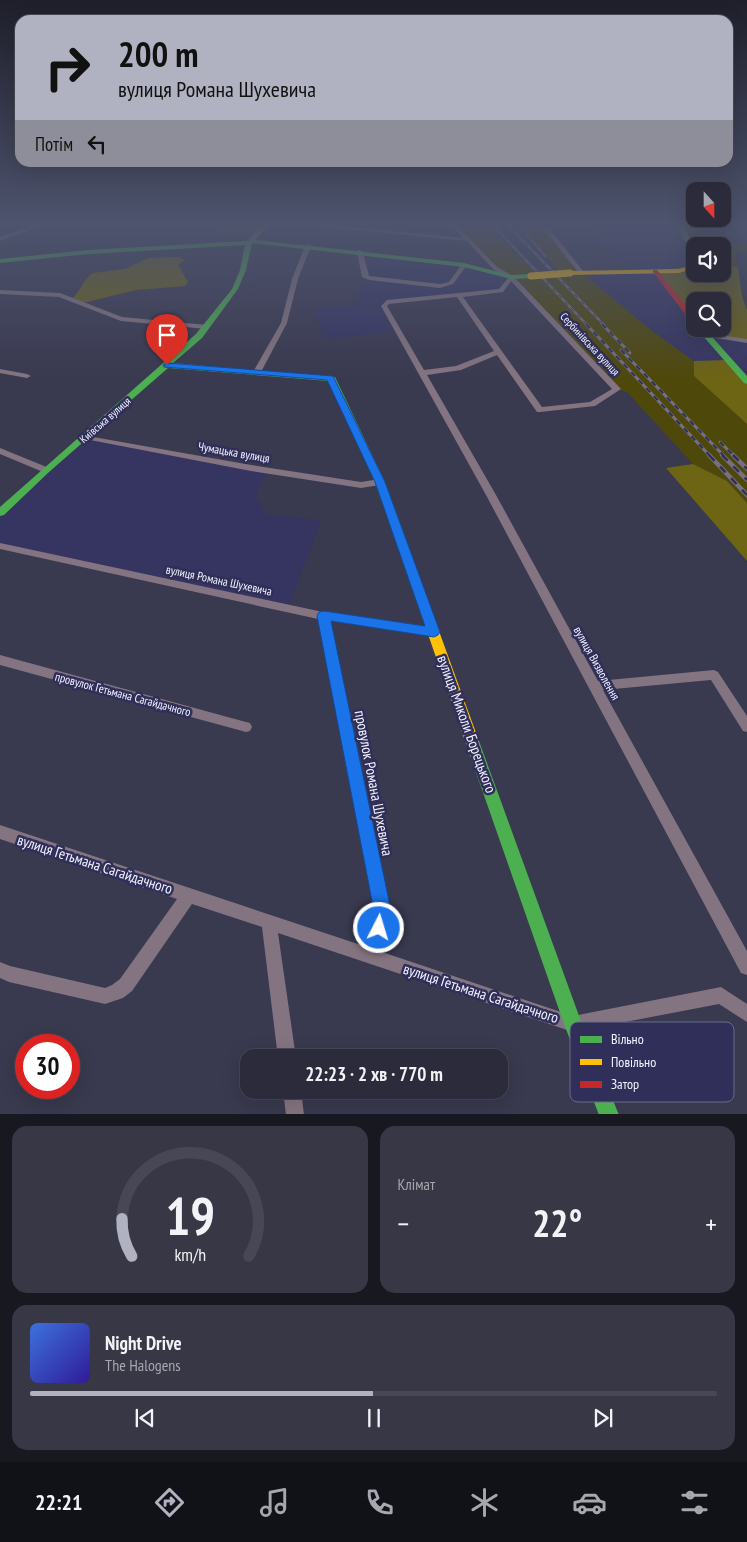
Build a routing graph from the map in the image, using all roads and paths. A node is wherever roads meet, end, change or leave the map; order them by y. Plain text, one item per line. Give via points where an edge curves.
1 (241, 275) edge
2 (296, 275) edge
3 (365, 275) edge
4 (457, 275) edge
5 (503, 275) edge
6 (507, 275) edge
7 (542, 275) edge
8 (656, 275) edge
9 (511, 277) junction
10 (440, 286) junction
11 (0, 292) edge
12 (459, 296) junction
13 (440, 298) junction
14 (686, 311) edge
15 (207, 327) junction
16 (708, 337) edge
17 (728, 337) edge
18 (747, 341) edge
19 (497, 352) junction
20 (167, 365) junction
21 (0, 371) edge
22 (258, 372) junction
23 (422, 373) junction
24 (27, 376) dead end
25 (747, 382) edge
26 (85, 437) junction
27 (0, 451) edge
28 (46, 470) junction
29 (380, 482) junction
30 (0, 513) edge
31 (0, 546) edge
32 (324, 616) junction
33 (434, 632) junction
34 (0, 660) edge
35 (594, 686) junction
36 (246, 727) dead end
37 (747, 727) edge
38 (0, 832) edge
39 (189, 896) junction
40 (269, 922) junction
41 (373, 957) junction
42 (747, 967) edge
43 (0, 970) edge
44 (747, 1014) edge
45 (572, 1022) edge
46 (583, 1022) edge
47 (570, 1023) edge
48 (286, 1049) edge
49 (293, 1099) edge
50 (604, 1102) edge
51 (295, 1114) edge
52 (609, 1114) edge

1 - 15 street, Київська вулиця
2 - 22 street via 284,323
3 - 10 street
4 - 10 street via 451,283
5 - 9 street
6 - 9 street
7 - 9 street, bridge
8 - 14 street
9 - 12 street, вулиця Визволення via 501,291
9 - 19 street, Сербинівська вулиця via 617,389 592,404 540,410
10 - 13 street
11 - 15 street via 60,295 121,319
12 - 13 street, вулиця Визволення
12 - 19 street
13 - 23 street, вулиця Визволення via 384,303
15 - 20 street, Київська вулиця
16 - 25 street
17 - 18 street
19 - 23 street via 458,368
20 - 22 street
20 - 26 street, Київська вулиця
21 - 24 street
22 - 29 street, вулиця Миколи Борецького via 332,379
23 - 35 street, вулиця Визволення
26 - 28 street, Київська вулиця
26 - 29 street, Чумацька вулиця via 252,468 361,484
27 - 28 street
28 - 30 street, Київська вулиця
29 - 33 street, вулиця Миколи Борецького
31 - 32 street, вулиця Романа Шухевича
32 - 33 street, вулиця Романа Шухевича
32 - 41 street, провулок Романа Шухевича via 381,901 382,914
33 - 45 street, вулиця Миколи Борецького
34 - 36 street, провулок Гетьмана Сагайдачного
35 - 37 street via 714,676
35 - 42 street, вулиця Визволення
38 - 39 street, вулиця Гетьмана Сагайдачного
39 - 40 street, вулиця Гетьмана Сагайдачного
39 - 43 street, вулиця Гетьмана Сагайдачного via 126,985 117,992 106,996
40 - 41 street, вулиця Гетьмана Сагайдачного
40 - 48 street
41 - 47 street, вулиця Гетьмана Сагайдачного
44 - 46 street via 721,994
49 - 51 street
50 - 52 street, вулиця Миколи Борецького

